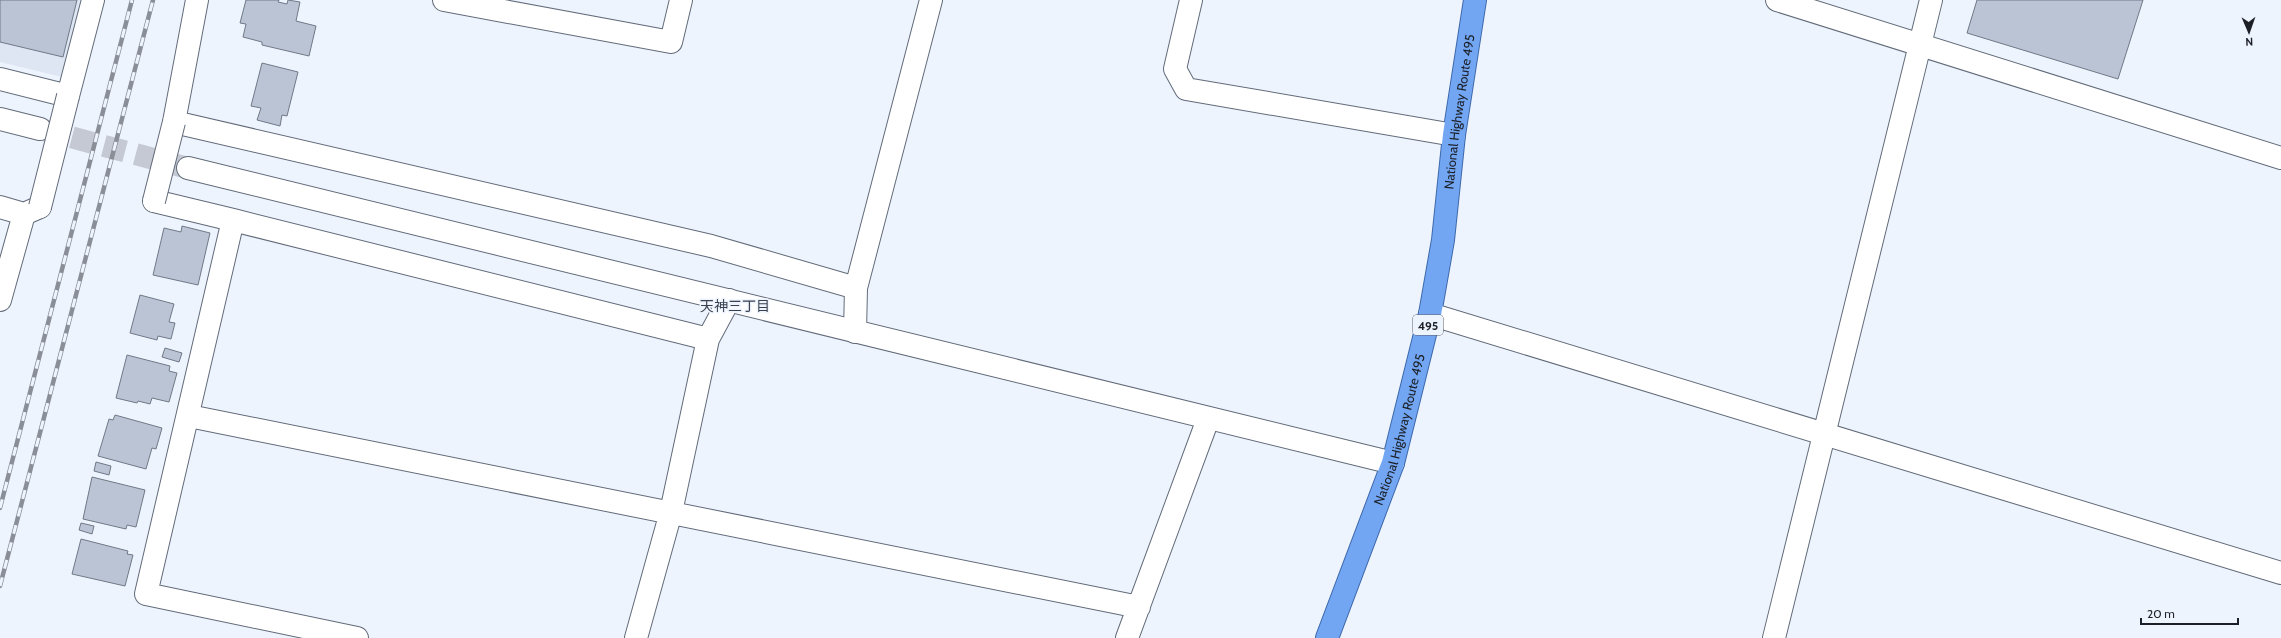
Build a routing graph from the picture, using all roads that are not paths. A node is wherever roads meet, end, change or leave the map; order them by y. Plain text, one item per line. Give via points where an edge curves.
1 (93, 0) edge
2 (196, 0) edge
3 (444, 0) edge
4 (681, 0) edge
5 (931, 0) edge
6 (1191, 0) edge
7 (1475, 0) edge
8 (1777, 0) edge
9 (1931, 0) edge
10 (1919, 44) junction
11 (0, 79) edge
12 (68, 96) junction
13 (0, 119) edge
14 (174, 122) junction
15 (40, 129) tunnel mouth
16 (1454, 135) junction
17 (2281, 158) edge
18 (188, 168) tunnel mouth
19 (0, 207) edge
20 (32, 210) junction
21 (233, 220) junction
22 (856, 288) junction
23 (0, 300) edge
24 (729, 300) junction
25 (1430, 314) junction
26 (855, 332) junction
27 (708, 340) junction
28 (189, 416) junction
29 (1208, 419) junction
30 (1825, 435) junction
31 (1393, 463) junction
32 (671, 512) junction
33 (2281, 573) edge
34 (1139, 607) junction
35 (358, 638) edge
36 (636, 638) edge
37 (1127, 638) edge
38 (1327, 638) edge
39 (1774, 638) edge

1 - 12 street
2 - 14 street
3 - 4 street via 671,42
5 - 22 street
6 - 16 street via 1175,69 1186,89
7 - 16 highway, National Highway Route 495 / 495
8 - 10 street
9 - 10 street
10 - 17 street
10 - 30 street
11 - 12 street
12 - 20 street, bridge
13 - 15 street
14 - 21 street, bridge via 154,201
14 - 22 street via 711,246
16 - 25 highway, National Highway Route 495 / 495 via 1443,240
18 - 24 street
19 - 20 street
20 - 23 street
21 - 27 street
21 - 28 street
22 - 26 street
24 - 26 street
24 - 27 street
25 - 30 street
25 - 31 highway, National Highway Route 495 / 495
26 - 29 street
27 - 32 street
28 - 32 street
28 - 35 street via 146,594
29 - 31 street
29 - 34 street
30 - 33 street
30 - 39 street
31 - 38 highway, National Highway Route 495 / 495
32 - 34 street
32 - 36 street
34 - 37 street

